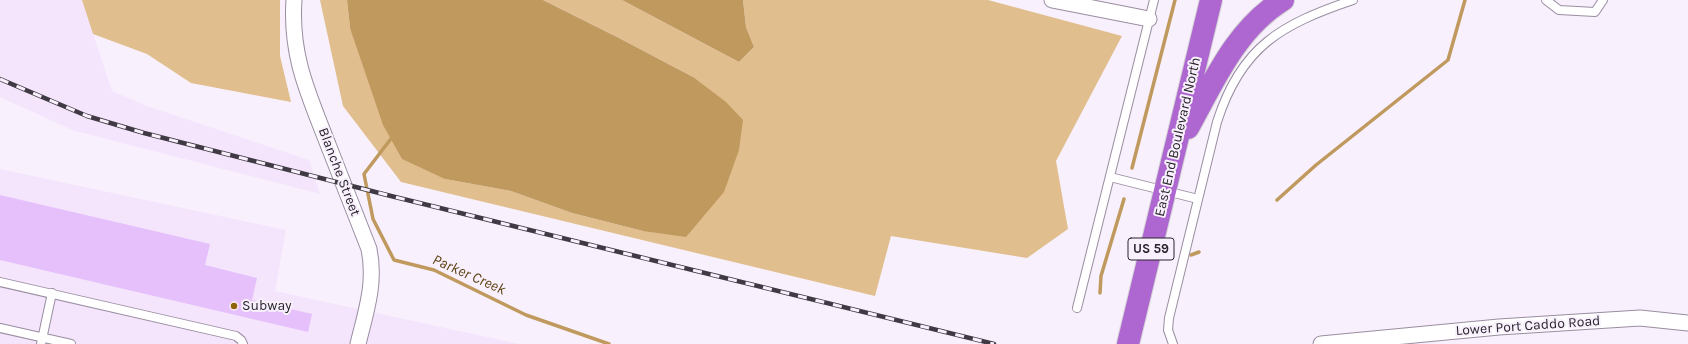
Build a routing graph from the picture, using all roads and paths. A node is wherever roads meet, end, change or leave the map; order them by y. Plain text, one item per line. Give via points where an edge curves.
1 (294, 0) edge
2 (1052, 0) edge
3 (1154, 0) edge
4 (1211, 0) edge
5 (1283, 0) edge
6 (1353, 0) edge
7 (1546, 0) edge
8 (1603, 0) edge
9 (1149, 19) junction
10 (1174, 153) junction
11 (1110, 177) junction
12 (1165, 191) junction
13 (1198, 198) junction
14 (0, 282) edge
15 (52, 293) junction
16 (1077, 308) dead end
17 (1688, 323) edge
18 (0, 328) edge
19 (41, 341) edge
20 (71, 344) edge
21 (243, 344) edge
22 (358, 344) edge
23 (1128, 344) edge
24 (1173, 344) edge
25 (1321, 344) edge

1 - 22 street, Blanche Street via 294,36 301,75 369,249 372,286
2 - 9 street
3 - 9 lane
4 - 10 highway, East End Boulevard North / US 59
5 - 10 highway via 1256,21 1235,45
6 - 13 lane via 1306,17 1287,27 1272,37 1234,79 1222,106
7 - 8 lane via 1559,10 1595,12
9 - 11 lane
10 - 12 highway, East End Boulevard North / US 59
11 - 12 lane
11 - 16 lane
12 - 13 lane
12 - 23 highway, East End Boulevard North / US 59
13 - 24 lane via 1169,318 1168,330
14 - 15 lane
15 - 19 lane
15 - 21 lane via 236,336
17 - 25 street, Lower Port Caddo Road via 1632,318 1500,327
18 - 19 lane
19 - 20 lane

